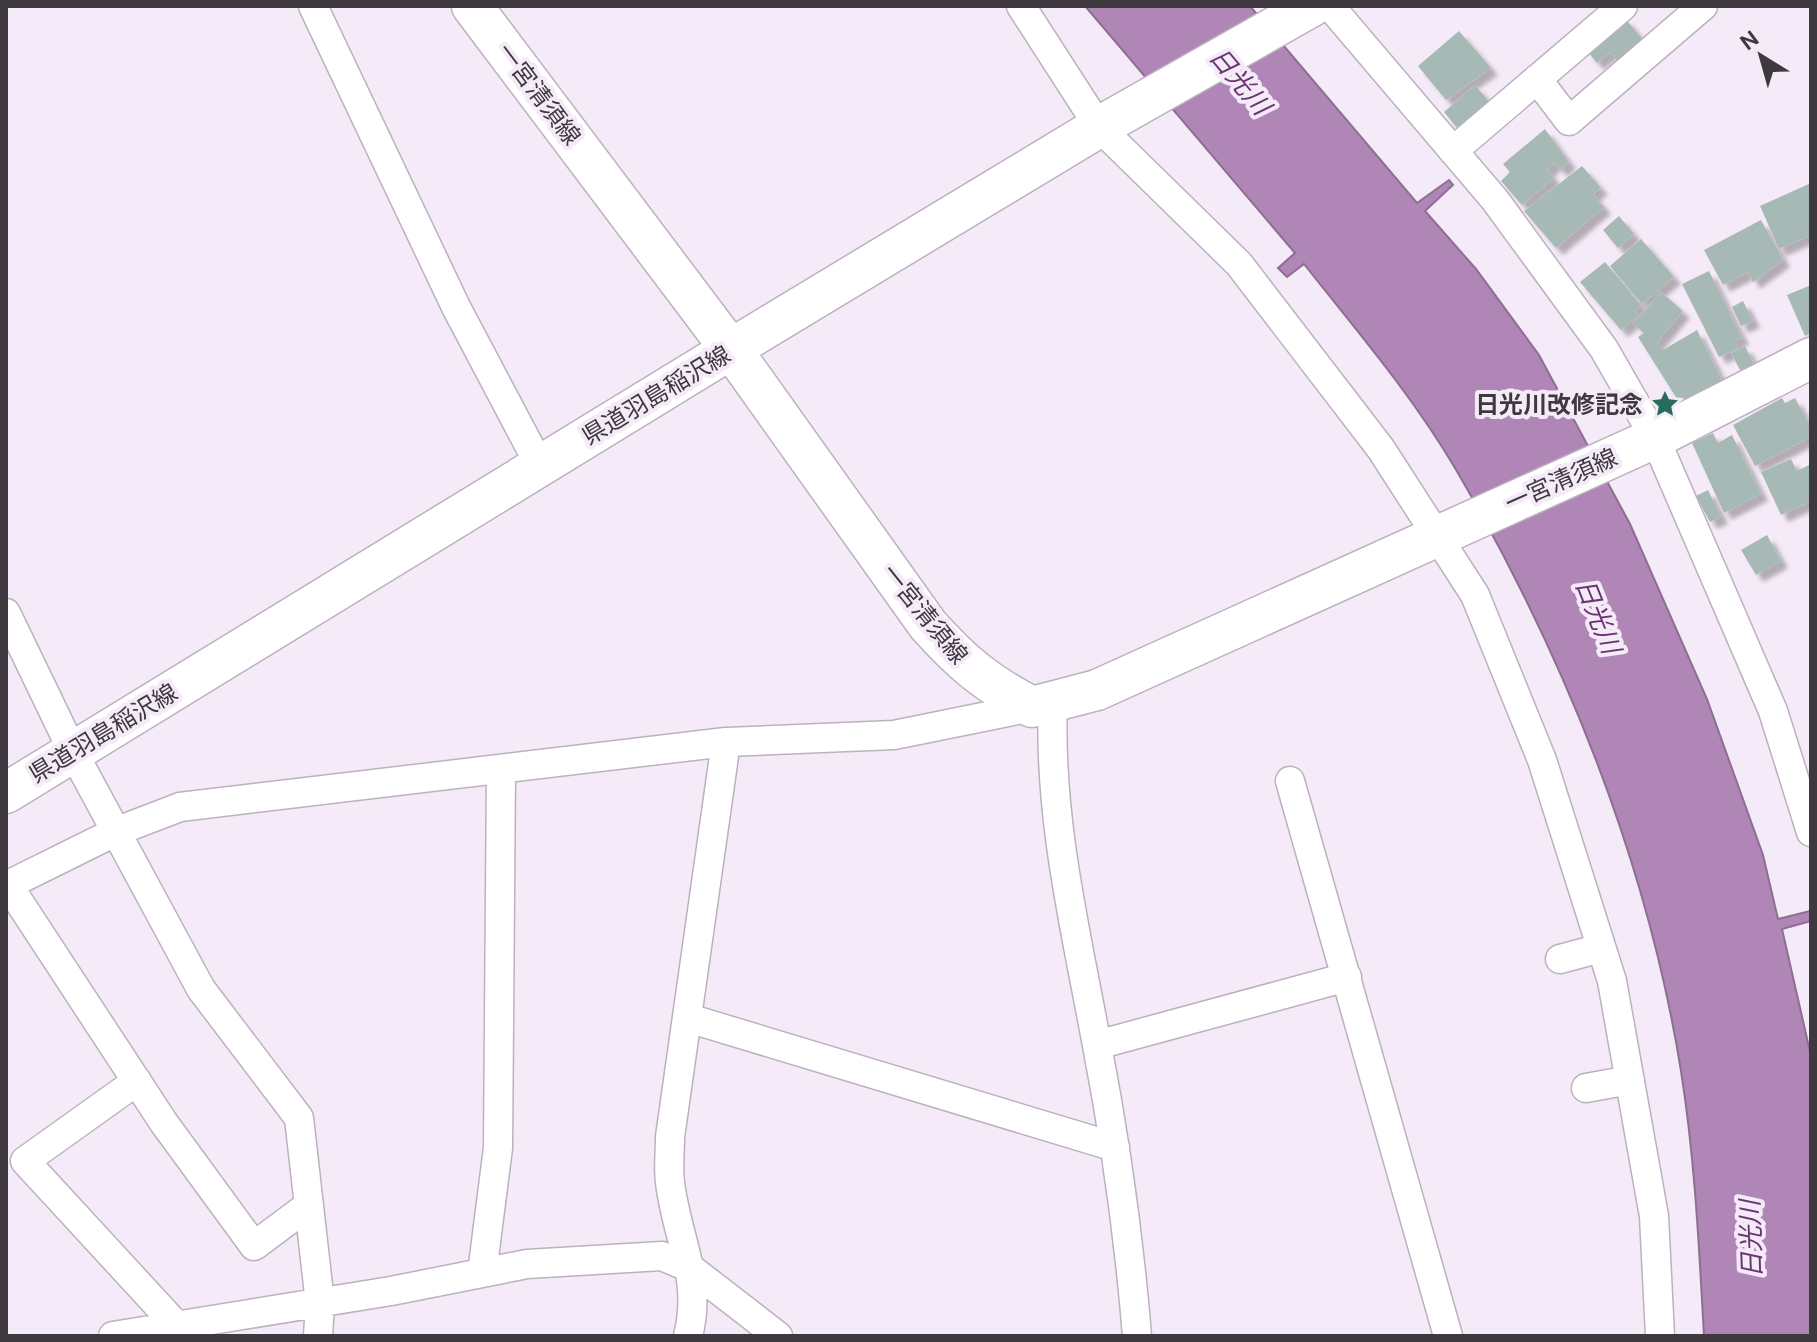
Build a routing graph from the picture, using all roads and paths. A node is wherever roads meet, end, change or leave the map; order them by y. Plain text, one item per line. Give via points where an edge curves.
1 (313, 6) edge
2 (472, 6) edge
3 (1021, 6) edge
4 (1623, 6) edge
5 (1703, 6) edge
6 (1316, 7) edge
7 (1537, 79) junction
8 (1109, 122) junction
9 (1453, 151) junction
10 (731, 349) junction
11 (1811, 358) edge
12 (1655, 438) junction
13 (540, 466) junction
14 (1437, 535) junction
15 (6, 613) edge
16 (1042, 704) junction
17 (726, 742) junction
18 (73, 752) junction
19 (501, 769) junction
20 (1290, 781) dead end
21 (6, 793) edge
22 (115, 832) junction
23 (1811, 832) edge
24 (7, 885) edge
25 (1601, 948) junction
26 (1560, 959) dead end
27 (1347, 977) junction
28 (688, 1018) junction
29 (1097, 1045) junction
30 (1630, 1080) junction
31 (137, 1081) junction
32 (1586, 1088) dead end
33 (1115, 1147) junction
34 (309, 1205) junction
35 (690, 1268) junction
36 (482, 1273) junction
37 (320, 1303) junction
38 (177, 1326) junction
39 (113, 1336) edge
40 (318, 1336) edge
41 (688, 1336) edge
42 (778, 1336) edge
43 (1137, 1336) edge
44 (1448, 1336) edge
45 (1660, 1336) edge

1 - 13 street via 456,307
2 - 10 main road, 一宮清須線
3 - 8 street
4 - 7 street
5 - 7 street via 1569,121
6 - 8 main road, 県道羽島稲沢線
6 - 9 street
7 - 9 street
8 - 10 main road, 県道羽島稲沢線
8 - 14 street via 1239,264 1381,449
9 - 12 street via 1604,349
10 - 13 main road, 県道羽島稲沢線
10 - 16 main road, 一宮清須線 via 960,662 989,685
11 - 12 main road, 一宮清須線
12 - 14 main road, 一宮清須線
12 - 23 street via 1773,711
13 - 18 main road, 県道羽島稲沢線
14 - 16 main road, 一宮清須線 via 1097,690
14 - 25 street via 1475,595 1542,760
15 - 18 street
16 - 17 street via 894,735
16 - 29 street via 1061,858
17 - 19 street
17 - 28 street
18 - 21 main road, 県道羽島稲沢線
18 - 22 street
19 - 22 street via 180,807
19 - 36 street via 498,1148
20 - 27 street
22 - 24 street
22 - 34 street via 201,989 299,1118
24 - 31 street
25 - 26 street
25 - 30 street
27 - 29 street
27 - 44 street
28 - 33 street
28 - 35 street via 670,1137 669,1181
29 - 33 street
30 - 32 street
30 - 45 street via 1654,1216
31 - 34 street via 254,1246
31 - 38 street via 25,1161
33 - 43 street via 1128,1222
34 - 37 street
35 - 36 street via 662,1256 527,1264
35 - 41 street via 695,1308
35 - 42 street
36 - 37 street
37 - 38 street
37 - 40 street
38 - 39 street

